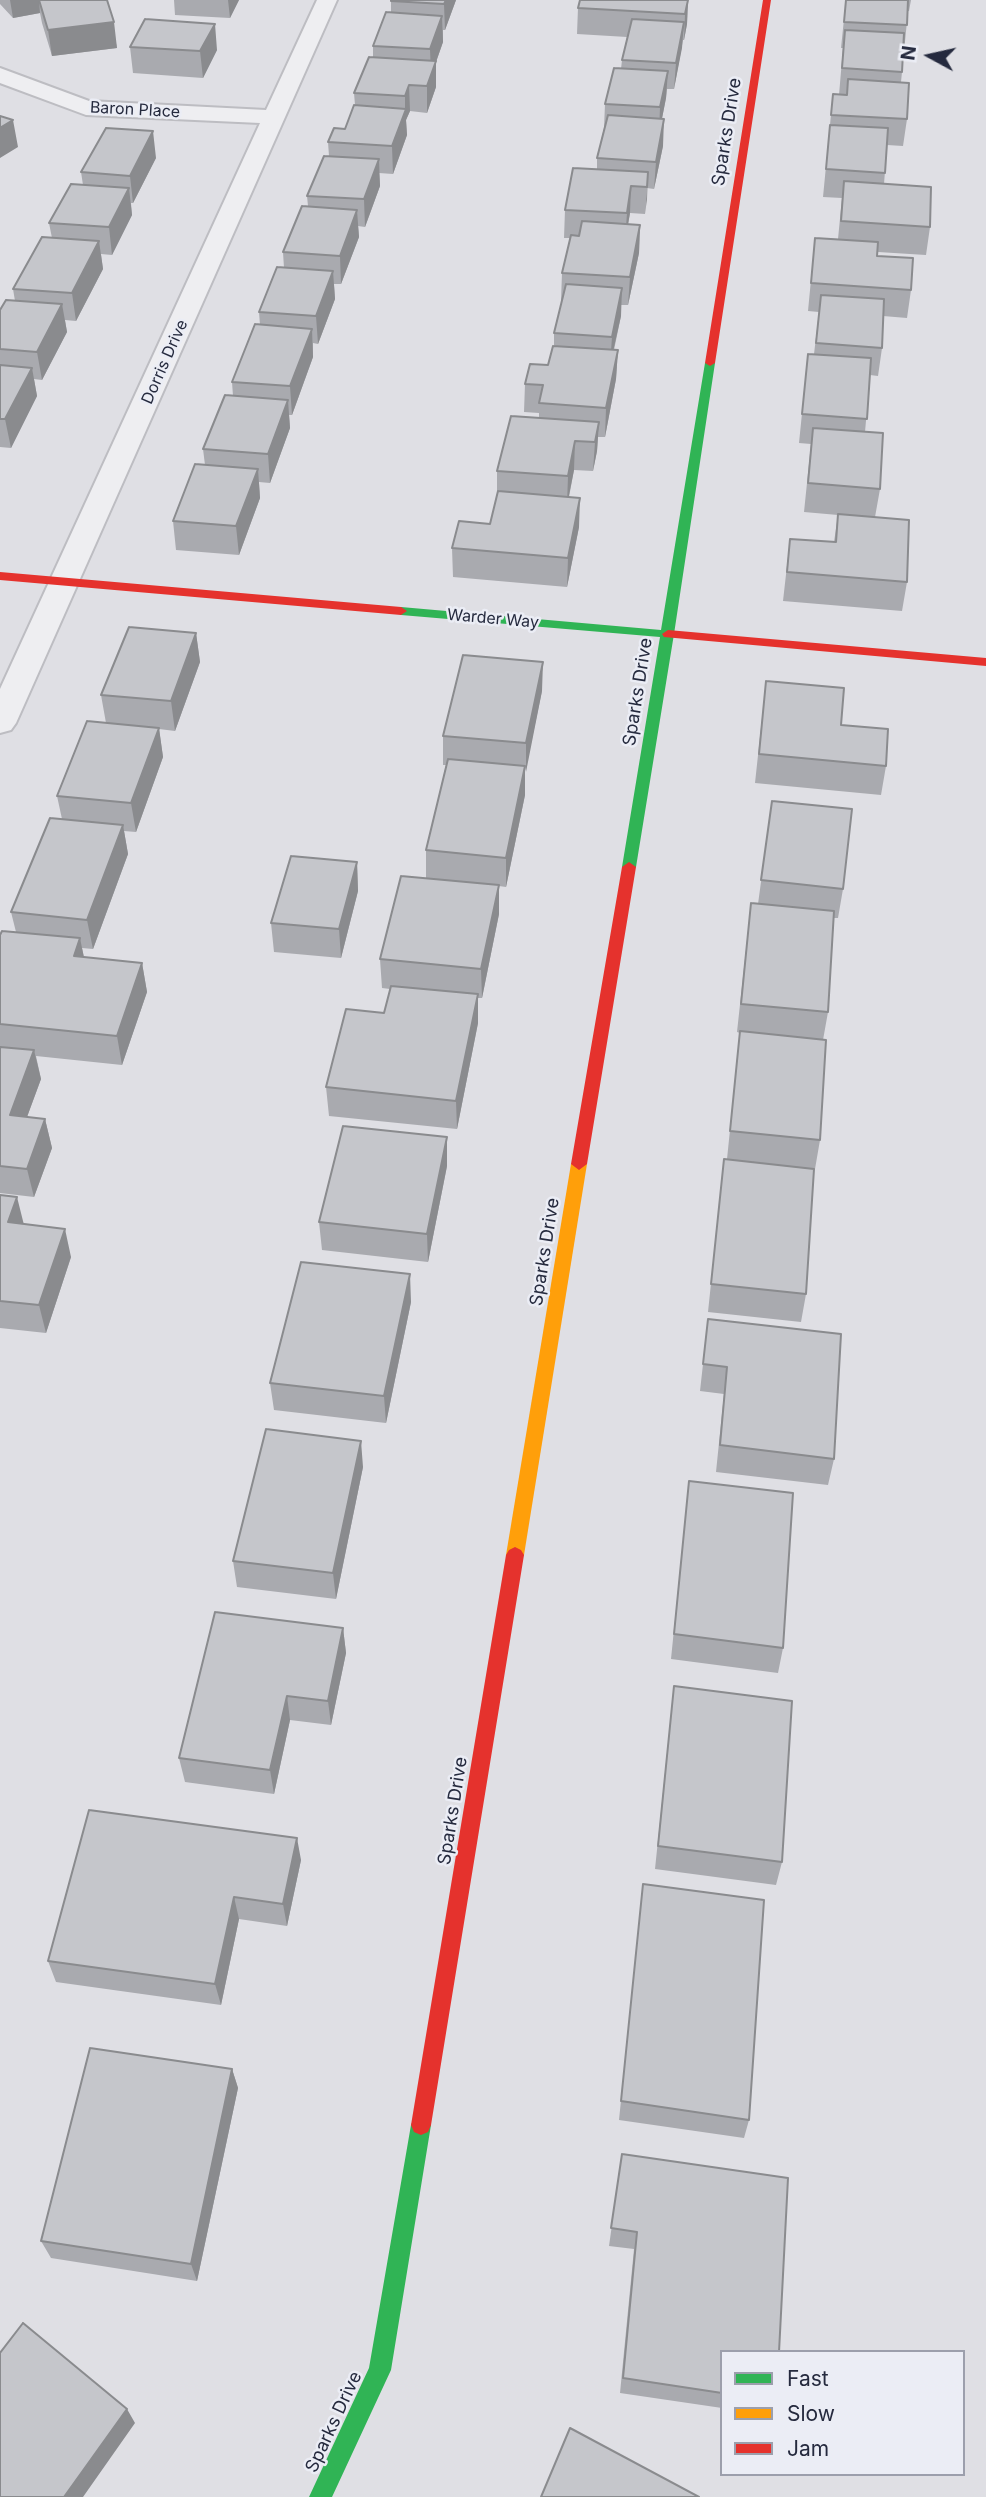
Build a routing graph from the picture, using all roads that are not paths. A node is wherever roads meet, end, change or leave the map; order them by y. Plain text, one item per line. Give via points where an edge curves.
1 (327, 0) edge
2 (767, 0) edge
3 (0, 75) edge
4 (275, 117) junction
5 (0, 576) edge
6 (66, 581) junction
7 (667, 635) junction
8 (986, 662) edge
9 (0, 723) edge
10 (320, 2497) edge

1 - 4 street, Dorris Drive
2 - 7 street, Sparks Drive
3 - 4 street, Baron Place via 86,108
4 - 6 street, Dorris Drive
5 - 6 street, Warder Way
6 - 7 street, Warder Way
6 - 9 street, Dorris Drive
7 - 8 street, Warder Way
7 - 10 street, Sparks Drive via 380,2371

